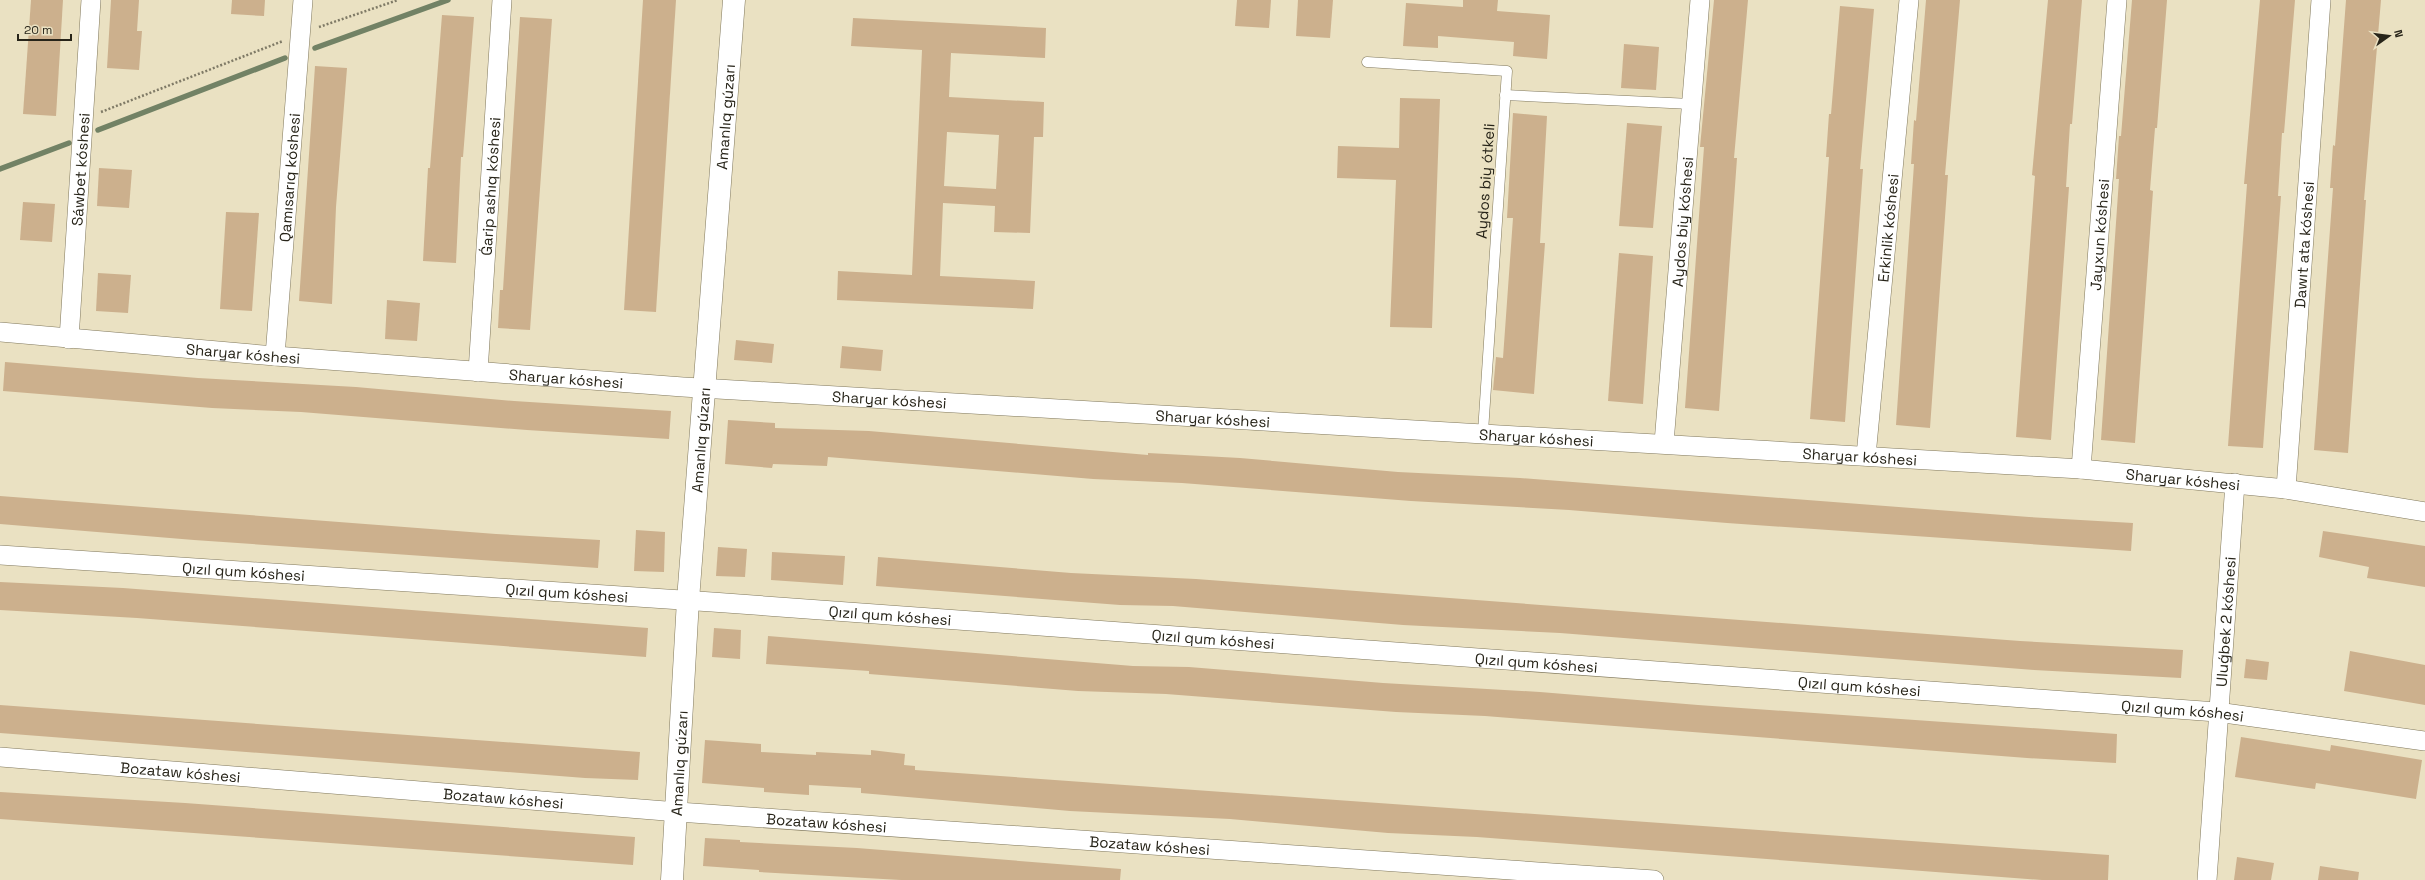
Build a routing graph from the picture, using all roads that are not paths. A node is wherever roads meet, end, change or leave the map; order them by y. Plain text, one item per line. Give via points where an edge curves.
1 (91, 0) edge
2 (303, 0) edge
3 (502, 0) edge
4 (734, 0) edge
5 (1700, 0) edge
6 (1909, 0) edge
7 (2117, 0) edge
8 (2321, 0) edge
9 (1367, 62) dead end
10 (1506, 95) junction
11 (1691, 104) junction
12 (0, 332) edge
13 (69, 339) junction
14 (275, 356) junction
15 (478, 372) junction
16 (705, 387) junction
17 (1483, 432) junction
18 (1664, 443) junction
19 (1866, 456) junction
20 (2081, 469) junction
21 (2234, 483) junction
22 (2286, 489) junction
23 (2425, 512) edge
24 (0, 555) edge
25 (688, 600) junction
26 (2217, 712) junction
27 (2425, 741) edge
28 (0, 757) edge
29 (678, 812) junction
30 (672, 880) edge
31 (1654, 880) edge
32 (2207, 880) edge

1 - 13 street, Sáwbet kóshesi
2 - 14 street, Qamısarıq kóshesi
3 - 15 street, Ǵarip ashıq kóshesi
4 - 16 street, Amanlıq gúzarı
5 - 11 street, Aydos biy kóshesi
6 - 19 street, Erkinlik kóshesi
7 - 20 street, Jayxun kóshesi
8 - 22 street, Dawıt ata kóshesi
9 - 10 lane, Aydos biy ótkeli via 1507,71
10 - 11 lane
10 - 17 lane, Aydos biy ótkeli
11 - 18 street, Aydos biy kóshesi
12 - 13 street, Sharyar kóshesi
13 - 14 street, Sharyar kóshesi
14 - 15 street, Sharyar kóshesi
15 - 16 street, Sharyar kóshesi
16 - 17 street, Sharyar kóshesi
16 - 25 street, Amanlıq gúzarı
17 - 18 street, Sharyar kóshesi
18 - 19 street, Sharyar kóshesi
19 - 20 street, Sharyar kóshesi
20 - 21 street, Sharyar kóshesi
21 - 22 street, Sharyar kóshesi
21 - 26 street, Uluǵbek 2 kóshesi
22 - 23 street, Sharyar kóshesi
24 - 25 street, Qızıl qum kóshesi
25 - 26 street, Qızıl qum kóshesi
25 - 29 street, Amanlıq gúzarı
26 - 27 street, Qızıl qum kóshesi
26 - 32 street, Uluǵbek 2 kóshesi
28 - 29 street, Bozataw kóshesi
29 - 30 street, Amanlıq gúzarı
29 - 31 street, Bozataw kóshesi

